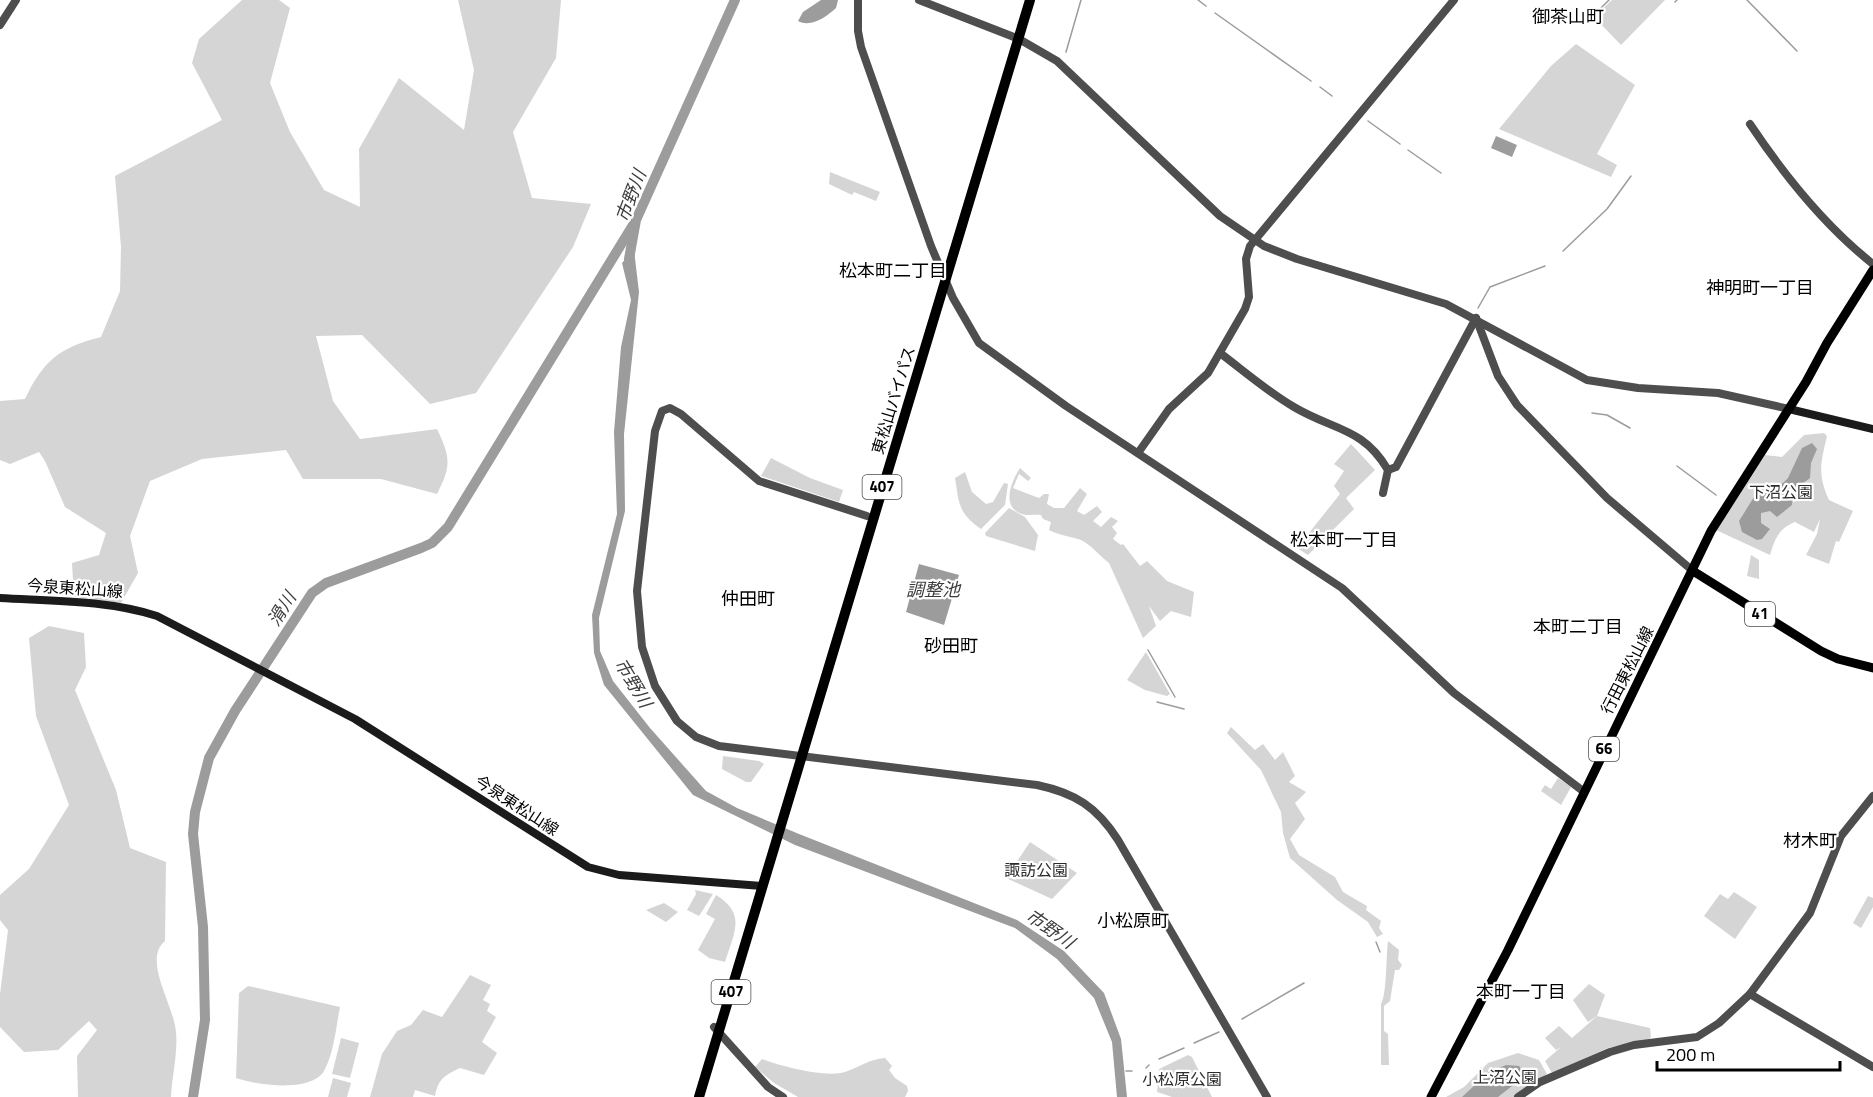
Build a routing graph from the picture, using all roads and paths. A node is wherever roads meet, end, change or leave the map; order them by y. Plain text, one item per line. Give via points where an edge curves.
1 (16, 0) edge
2 (858, 0) edge
3 (920, 0) edge
4 (1023, 0) edge
5 (1030, 0) edge
6 (1454, 0) edge
7 (0, 25) edge
8 (1016, 37) junction
9 (1750, 124) dead end
10 (1255, 241) junction
11 (1873, 264) edge
12 (1873, 270) edge
13 (944, 274) junction
14 (1476, 318) junction
15 (1220, 353) junction
16 (1789, 409) junction
17 (1873, 429) edge
18 (1138, 453) junction
19 (1388, 470) junction
20 (1383, 493) dead end
21 (867, 516) junction
22 (1693, 571) junction
23 (0, 598) edge
24 (1873, 668) edge
25 (799, 756) junction
26 (1583, 791) junction
27 (1873, 796) edge
28 (760, 885) junction
29 (1750, 994) junction
30 (716, 1030) junction
31 (1873, 1068) edge
32 (692, 1097) edge
33 (699, 1097) edge
34 (783, 1097) edge
35 (1267, 1097) edge
36 (1431, 1097) edge
37 (1518, 1097) edge

1 - 7 street
2 - 13 street via 861,47
3 - 8 street
4 - 8 highway, 東松山バイパス / 407
5 - 8 highway, 東松山バイパス / 407
6 - 10 street
8 - 10 street via 1057,61 1220,216
8 - 13 highway, 東松山バイパス / 407
9 - 11 street via 1822,216
10 - 14 street via 1297,260 1446,304
10 - 15 street via 1248,248 1246,259 1249,297
12 - 16 main road, 行田東松山線 / 66
13 - 18 street via 971,333 986,350
13 - 21 highway, 東松山バイパス / 407
13 - 25 highway, 東松山バイパス / 407
14 - 16 street via 1587,380 1725,394
14 - 19 street via 1396,467
14 - 22 street via 1498,376 1517,405 1607,498
15 - 18 street via 1201,382 1169,409
15 - 19 street via 1295,408 1364,439
16 - 17 main road
16 - 22 main road, 行田東松山線 / 66 via 1729,498
18 - 26 street via 1342,588 1454,693
19 - 20 street
21 - 25 highway, 東松山バイパス / 407
21 - 25 street via 765,484 681,414 667,408 660,413 637,591 638,630 648,669 669,710 696,737 719,746
22 - 24 main road, 41 via 1822,651
22 - 26 main road, 行田東松山線 / 66
23 - 28 main road, 今泉東松山線 via 133,608 157,616 355,719 588,867 619,875
25 - 28 highway, 東松山バイパス / 407
25 - 35 street via 1037,786 1065,792 1092,807 1118,840
26 - 36 main road, 行田東松山線 / 66 via 1508,951
27 - 29 street via 1841,836 1810,914
28 - 30 highway, 407
29 - 31 street
29 - 37 street via 1702,1035 1610,1052 1540,1082
30 - 32 highway, 407
30 - 33 highway, 407
30 - 34 street via 768,1087

